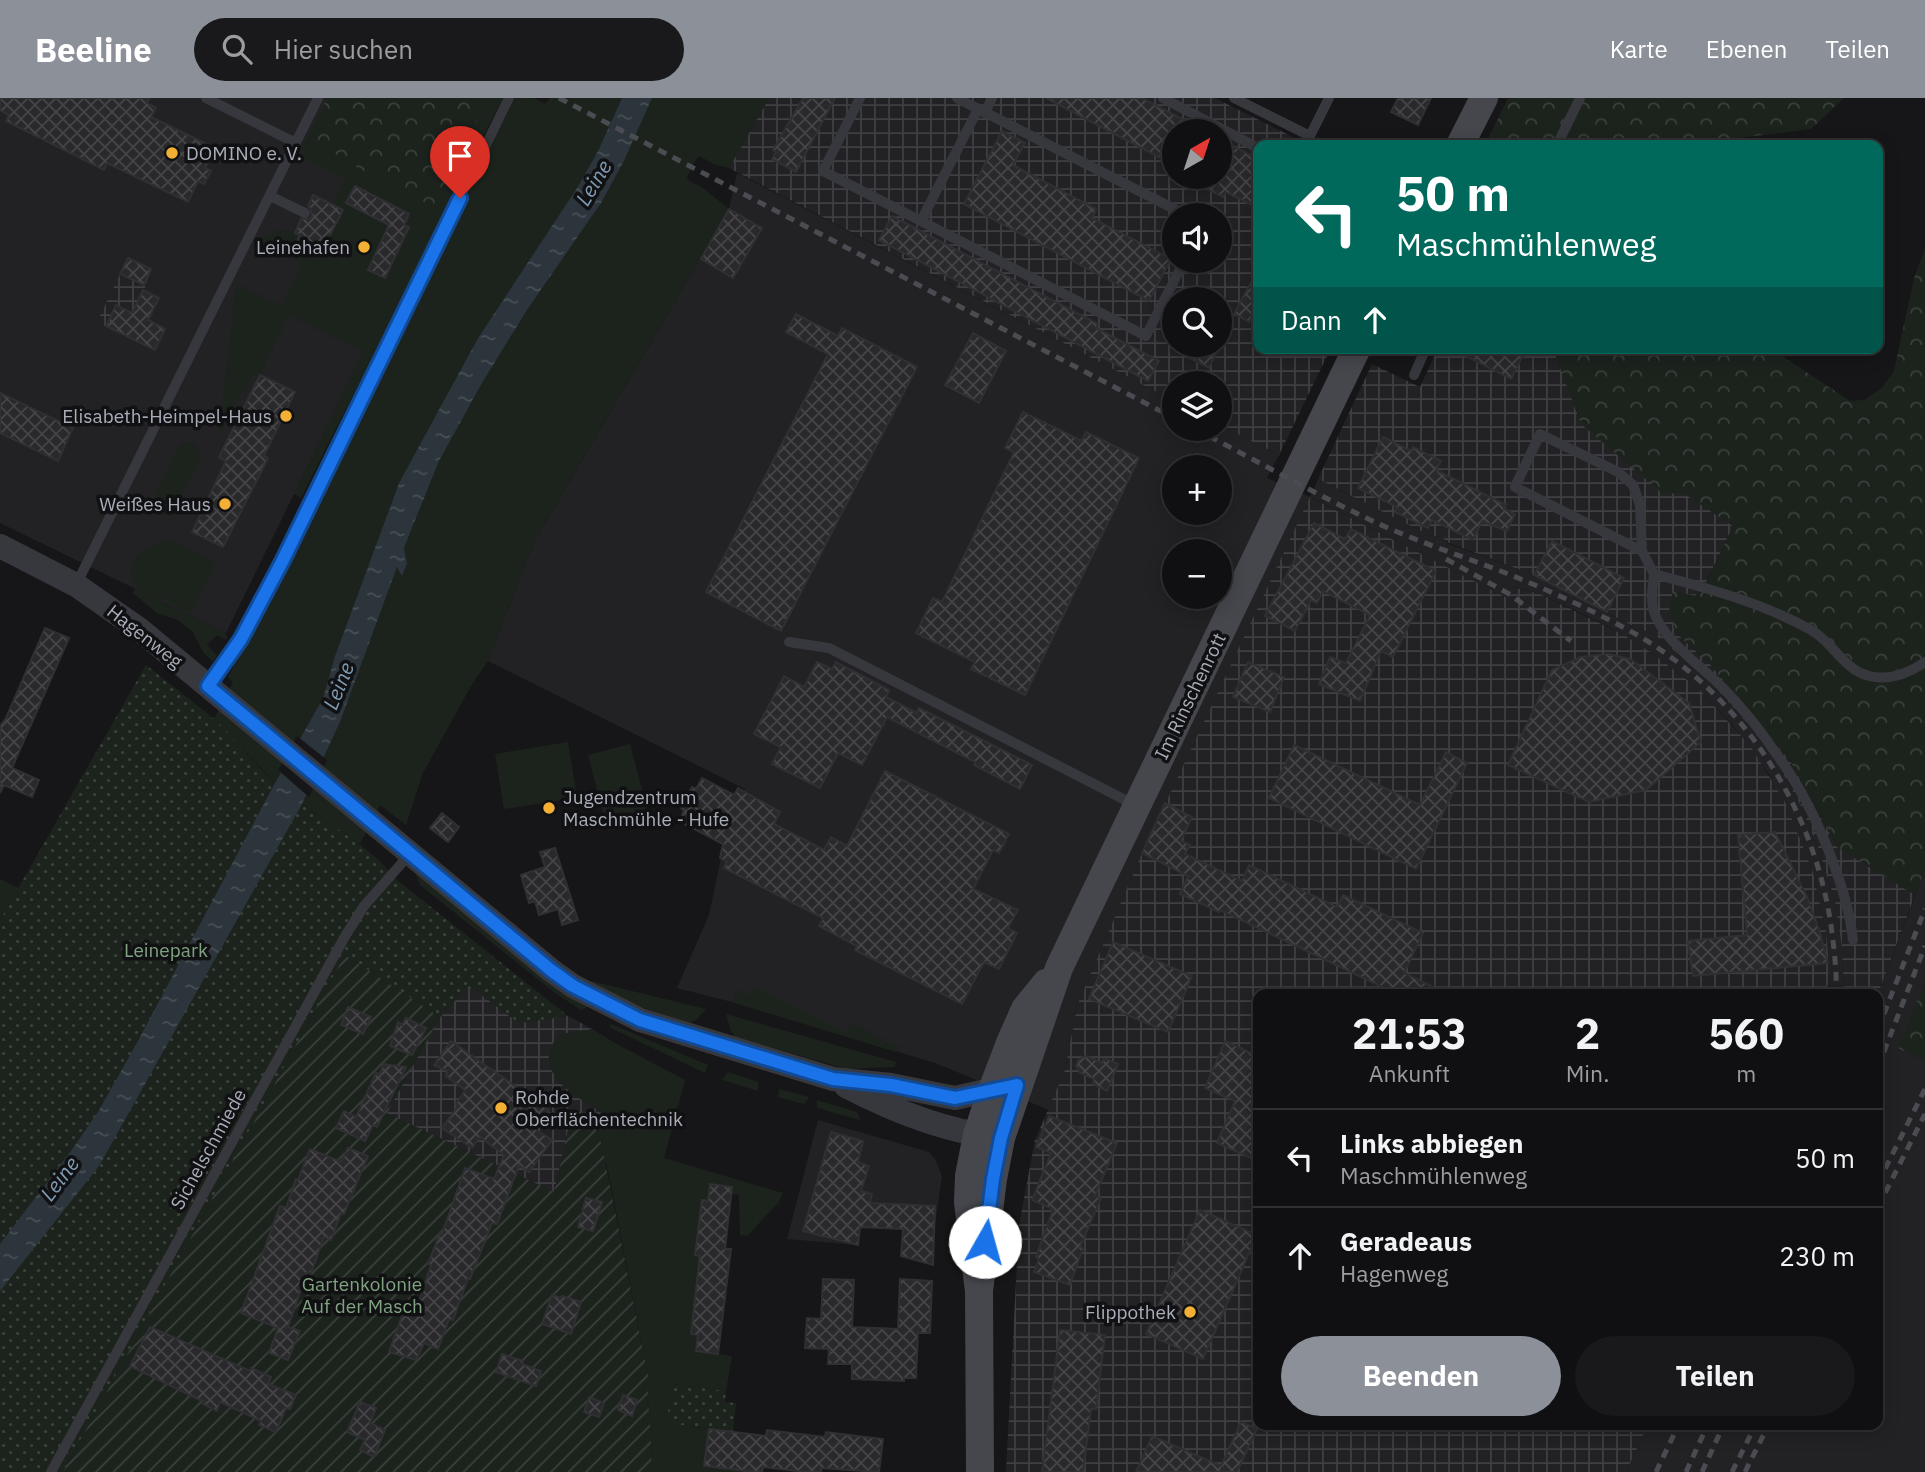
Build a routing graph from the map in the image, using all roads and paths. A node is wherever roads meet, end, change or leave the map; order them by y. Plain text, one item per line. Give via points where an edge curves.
1 (206, 98) edge
2 (318, 98) edge
3 (509, 98) edge
4 (860, 98) edge
5 (957, 98) edge
6 (992, 98) edge
7 (1163, 98) edge
8 (1234, 98) edge
9 (1329, 98) edge
10 (1484, 98) edge
11 (1580, 98) edge
12 (982, 111) junction
13 (1463, 140) edge
14 (1559, 140) edge
15 (296, 143) junction
16 (1253, 145) edge
17 (270, 195) junction
18 (1162, 203) edge
19 (304, 213) dead end
20 (921, 221) junction
21 (1178, 273) edge
22 (1354, 354) edge
23 (1423, 354) edge
24 (1414, 374) dead end
25 (0, 547) edge
26 (1642, 551) junction
27 (1654, 575) junction
28 (76, 585) junction
29 (789, 642) dead end
30 (1925, 662) edge
31 (212, 689) junction
32 (1137, 806) junction
33 (400, 844) junction
34 (1853, 940) dead end
35 (833, 1079) junction
36 (1004, 1087) junction
37 (989, 1136) junction
38 (51, 1472) edge
39 (980, 1472) edge

1 - 15 lane
2 - 15 lane
3 - 31 lane via 283,560
4 - 20 lane via 823,171
5 - 12 lane
6 - 12 lane
7 - 16 lane
8 - 9 lane via 1310,136
10 - 13 main road
11 - 14 lane
12 - 18 lane
12 - 20 lane
15 - 17 lane
17 - 19 lane
17 - 28 lane
20 - 21 lane via 1146,336
22 - 32 main road, Im Rinschenrott
23 - 24 lane
25 - 28 street, Hagenweg
26 - 26 lane via 1515,487 1540,433 1618,472 1633,485 1640,505
26 - 27 lane
27 - 30 lane via 1704,587 1796,622 1823,638 1863,674 1891,678
27 - 34 lane via 1652,604 1659,622 1751,720 1784,764 1806,804 1849,910
28 - 31 street, Hagenweg
29 - 32 lane via 829,648
31 - 33 street, Hagenweg
32 - 36 main road, Im Rinschenrott
33 - 35 street, Hagenweg via 552,971 584,992 640,1020
33 - 38 lane, Sichelschmiede via 401,864 364,906 344,938
35 - 36 street via 955,1098
35 - 37 street via 874,1101
36 - 37 main road, Im Rinschenrott
37 - 39 main road, Im Rinschenrott via 993,1179 979,1291

